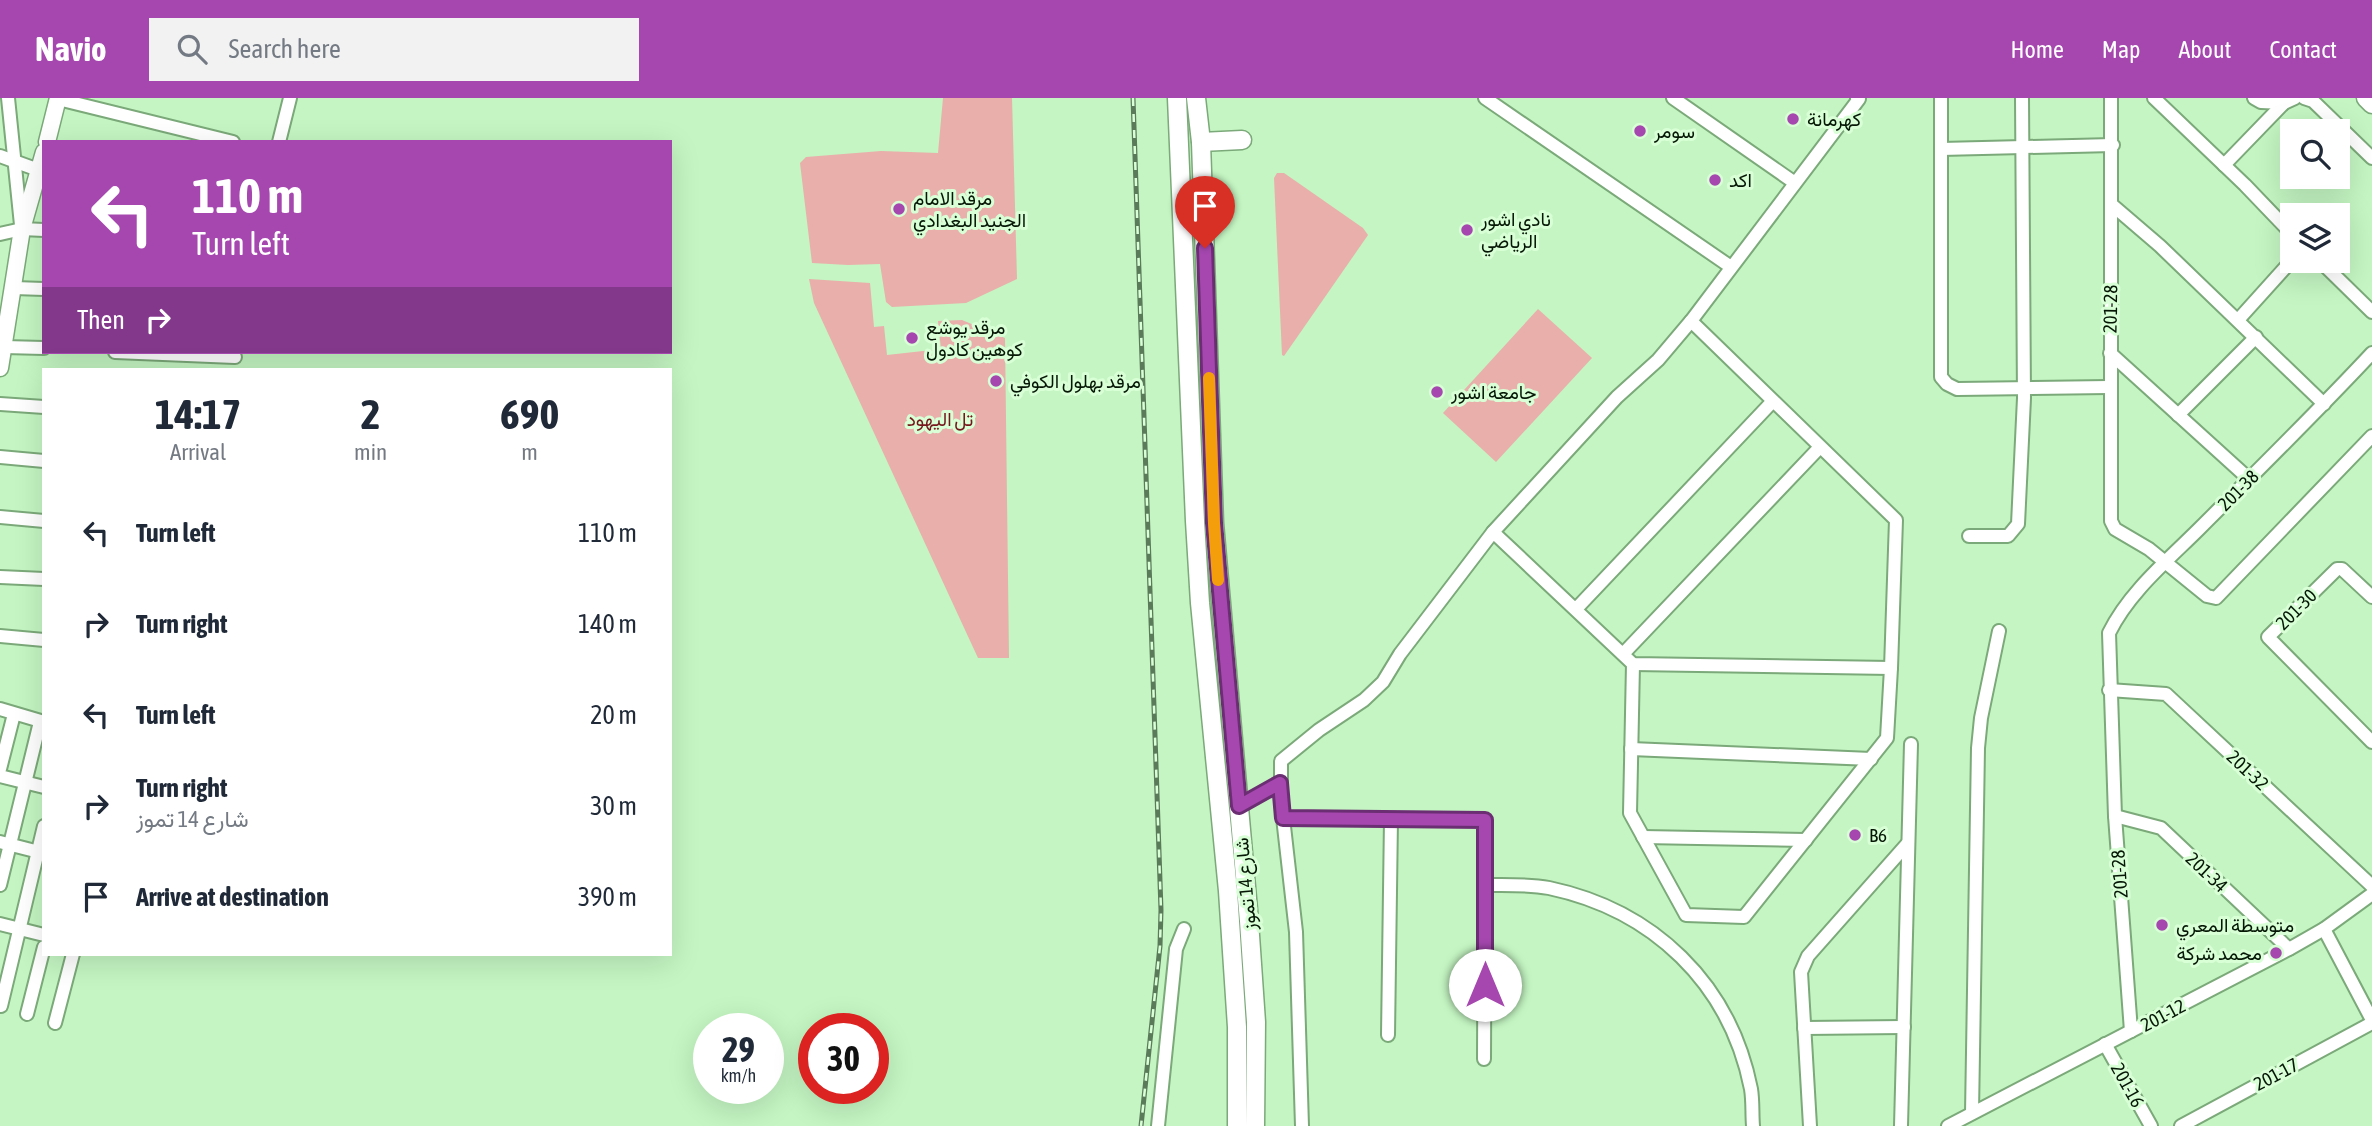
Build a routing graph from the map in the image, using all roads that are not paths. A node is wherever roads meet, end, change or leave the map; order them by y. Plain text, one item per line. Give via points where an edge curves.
1 (290, 98) edge
2 (1177, 98) edge
3 (1196, 98) edge
4 (1485, 98) edge
5 (1673, 98) edge
6 (1857, 98) edge
7 (1941, 98) edge
8 (2022, 98) edge
9 (2111, 98) edge
10 (2154, 98) edge
11 (2254, 98) edge
12 (2304, 98) edge
13 (2366, 98) edge
14 (58, 99) edge
15 (6, 100) edge
16 (2290, 101) edge
17 (2372, 104) edge
18 (48, 140) edge
19 (225, 140) edge
20 (280, 140) edge
21 (1242, 140) dead end
22 (1201, 142) junction
23 (2113, 145) junction
24 (2023, 147) junction
25 (1941, 149) junction
26 (6, 158) edge
27 (2372, 159) edge
28 (2224, 165) junction
29 (41, 172) edge
30 (1796, 183) junction
31 (2111, 204) junction
32 (2280, 222) edge
33 (22, 229) junction
34 (42, 230) edge
35 (0, 234) edge
36 (1731, 267) junction
37 (2281, 273) edge
38 (2332, 273) edge
39 (14, 288) junction
40 (42, 289) edge
41 (2372, 312) edge
42 (2238, 320) junction
43 (1691, 321) junction
44 (2256, 337) junction
45 (4, 347) junction
46 (42, 348) edge
47 (2372, 353) edge
48 (163, 354) edge
49 (2110, 354) junction
50 (235, 357) dead end
51 (0, 368) edge
52 (2024, 387) junction
53 (2109, 387) junction
54 (1773, 401) junction
55 (0, 404) edge
56 (2324, 404) junction
57 (42, 407) edge
58 (2178, 415) junction
59 (2372, 436) edge
60 (1820, 447) junction
61 (0, 457) edge
62 (42, 461) edge
63 (2249, 478) junction
64 (0, 517) edge
65 (42, 521) edge
66 (1493, 532) junction
67 (1969, 536) dead end
68 (2166, 563) junction
69 (0, 576) edge
70 (42, 579) edge
71 (2372, 597) edge
72 (1576, 609) junction
73 (1999, 631) dead end
74 (2109, 633) joint
75 (0, 636) edge
76 (42, 639) edge
77 (1623, 654) junction
78 (1633, 664) junction
79 (1891, 668) junction
80 (2109, 690) junction
81 (0, 709) edge
82 (14, 714) junction
83 (42, 722) edge
84 (2372, 742) edge
85 (1911, 744) dead end
86 (1631, 748) junction
87 (1871, 758) junction
88 (0, 769) edge
89 (0, 776) edge
90 (25, 782) junction
91 (1280, 783) junction
92 (42, 786) edge
93 (1239, 806) junction
94 (2115, 816) junction
95 (1283, 818) junction
96 (1391, 819) junction
97 (1643, 837) junction
98 (1805, 840) junction
99 (1908, 843) junction
100 (5, 844) edge
101 (41, 852) edge
102 (0, 885) edge
103 (1485, 885) junction
104 (2372, 886) edge
105 (2372, 894) edge
106 (0, 924) edge
107 (19, 929) junction
108 (1184, 929) dead end
109 (2324, 929) junction
110 (42, 935) edge
111 (2289, 948) junction
112 (42, 955) edge
113 (72, 956) edge
114 (1, 1006) edge
115 (27, 1014) dead end
116 (2372, 1021) edge
117 (55, 1023) dead end
118 (1904, 1027) junction
119 (1804, 1028) junction
120 (2131, 1031) junction
121 (1388, 1035) dead end
122 (2105, 1044) junction
123 (1484, 1059) dead end
124 (1972, 1113) junction
125 (1158, 1126) edge
126 (1237, 1126) edge
127 (1255, 1126) edge
128 (1302, 1126) edge
129 (1753, 1126) edge
130 (1810, 1126) edge
131 (1901, 1126) edge
132 (1948, 1126) edge
133 (2151, 1126) edge
134 (2181, 1126) edge

1 - 20 street
2 - 126 main road, شارع 14 تموز via 1197,548 1229,904 1237,1027
3 - 22 main road, شارع 14 تموز
4 - 36 street
5 - 30 street
6 - 30 street
7 - 25 street
8 - 24 street
9 - 23 street, 201-28
10 - 28 street
11 - 16 street
12 - 27 street via 2313,101
13 - 17 main road
14 - 18 street
14 - 19 street
15 - 26 street
16 - 28 street
21 - 22 main road
22 - 93 main road, شارع 14 تموز via 1214,523
23 - 24 street
23 - 31 street, 201-28
24 - 25 street
24 - 52 street
25 - 52 street via 1941,377 1957,389
26 - 29 street
26 - 33 street
28 - 32 street
29 - 33 street
30 - 36 street
31 - 42 street
31 - 49 street, 201-28
33 - 34 street
33 - 35 street
33 - 39 street
36 - 43 street
37 - 42 street
38 - 41 street
39 - 40 street
39 - 45 street
42 - 44 street
43 - 54 street
43 - 66 street
44 - 56 street
44 - 58 street
45 - 46 street
45 - 51 street
47 - 56 street, 201-38
48 - 50 street
49 - 53 street, 201-28
49 - 58 street
52 - 53 street
52 - 67 street via 2018,524 2008,537
53 - 68 street, 201-28 via 2111,521
54 - 60 street
54 - 72 street
55 - 57 street
56 - 63 street, 201-38
58 - 63 street
59 - 68 street via 2219,597 2207,596
60 - 77 street
60 - 79 street via 1896,520
61 - 62 street
63 - 68 street, 201-38
64 - 65 street
66 - 72 street
66 - 91 street via 1399,654 1383,682 1282,761
68 - 74 street, 201-38 via 2118,614
69 - 70 street
71 - 84 street, 201-30 via 2337,569 2268,637
72 - 77 street
73 - 124 street via 1978,748
74 - 80 street, 201-28
75 - 76 street
77 - 78 street
78 - 79 street
78 - 86 street
79 - 87 street via 1887,738
80 - 94 street, 201-28
80 - 104 street, 201-32 via 2166,694
81 - 82 street
82 - 83 street
82 - 88 street
83 - 90 street
85 - 99 street
86 - 87 street
86 - 97 street via 1630,813
87 - 98 street
89 - 90 street
90 - 92 street
90 - 100 street
91 - 93 street
91 - 95 street
93 - 127 main road, شارع 14 تموز via 1256,1022
94 - 111 street, 201-34 via 2161,828
94 - 120 street, 201-28
95 - 96 street
95 - 128 street via 1296,932
96 - 103 street via 1485,820
96 - 121 street
97 - 98 street
97 - 98 street via 1686,915 1744,917
99 - 118 street
99 - 119 street via 1804,964 1800,979
100 - 101 street
100 - 102 street
101 - 107 street
103 - 123 street
103 - 129 street via 1546,888 1596,901 1641,924 1681,956 1714,995 1737,1041 1751,1090
105 - 109 street, 201-12
106 - 107 street
107 - 110 street
107 - 114 street
108 - 125 street via 1176,948
109 - 111 street, 201-12
109 - 116 street
111 - 120 street, 201-12
112 - 115 street
113 - 117 street
116 - 134 street, 201-17
118 - 119 street
118 - 131 street
119 - 130 street
120 - 122 street, 201-12
122 - 124 street, 201-12
122 - 133 street, 201-16
124 - 132 street, 201-12

